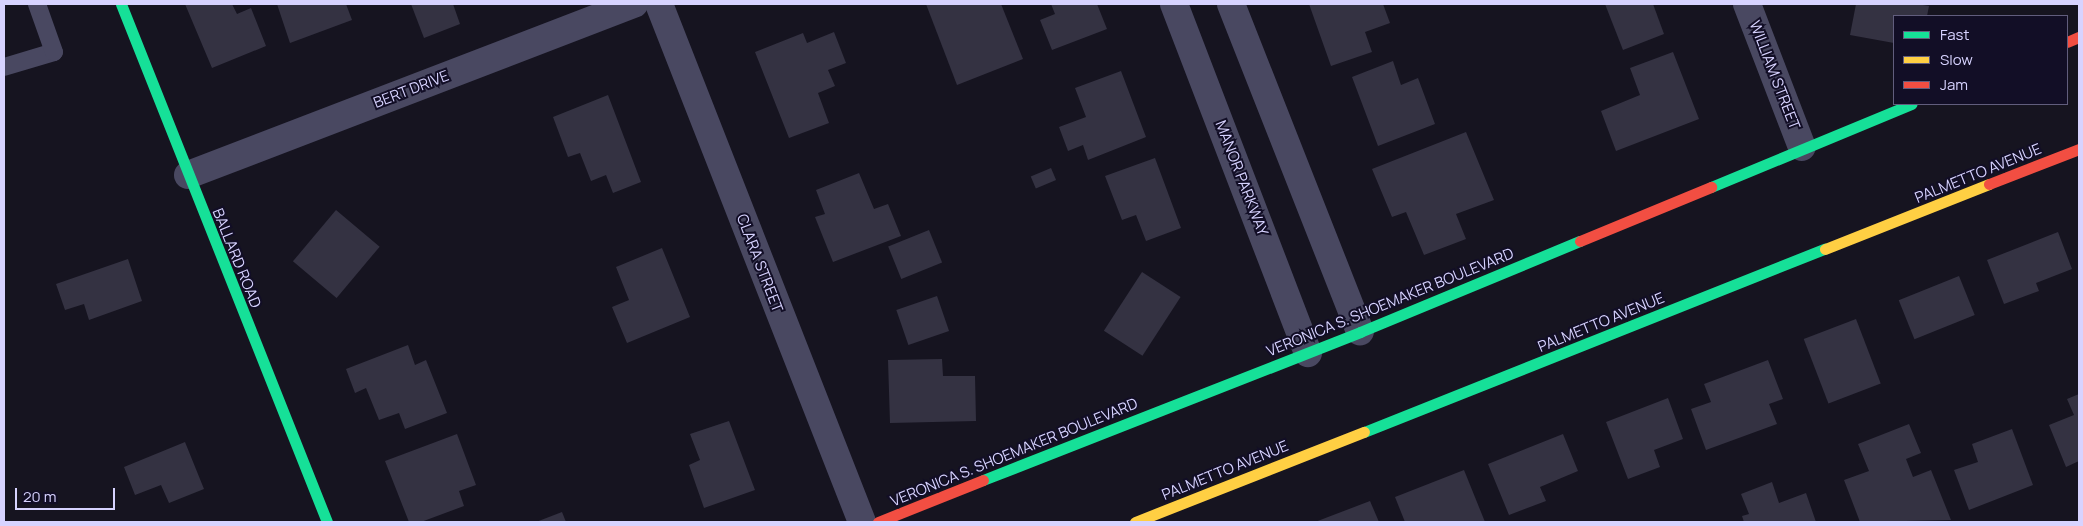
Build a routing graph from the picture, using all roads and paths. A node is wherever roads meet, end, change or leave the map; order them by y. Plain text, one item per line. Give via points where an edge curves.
1 (37, 4) edge
2 (121, 4) edge
3 (634, 4) edge
4 (659, 4) edge
5 (1174, 4) edge
6 (1231, 4) edge
7 (1747, 4) edge
8 (4, 67) edge
9 (1908, 105) edge
10 (1802, 147) junction
11 (2079, 149) edge
12 (188, 175) junction
13 (1360, 332) junction
14 (1308, 353) junction
15 (326, 522) edge
16 (862, 522) edge
17 (878, 522) edge
18 (1134, 522) edge

1 - 8 lane via 54,52
2 - 12 street, BALLARD ROAD
3 - 12 street, BERT DRIVE
4 - 16 street, CLARA STREET
5 - 14 street, MANOR PARKWAY
6 - 13 street
7 - 10 street, WILLIAM STREET
9 - 10 street, VERONICA S. SHOEMAKER BOULEVARD
10 - 13 street, VERONICA S. SHOEMAKER BOULEVARD
11 - 18 street, PALMETTO AVENUE
12 - 15 street, BALLARD ROAD
13 - 14 street, VERONICA S. SHOEMAKER BOULEVARD
14 - 17 street, VERONICA S. SHOEMAKER BOULEVARD

